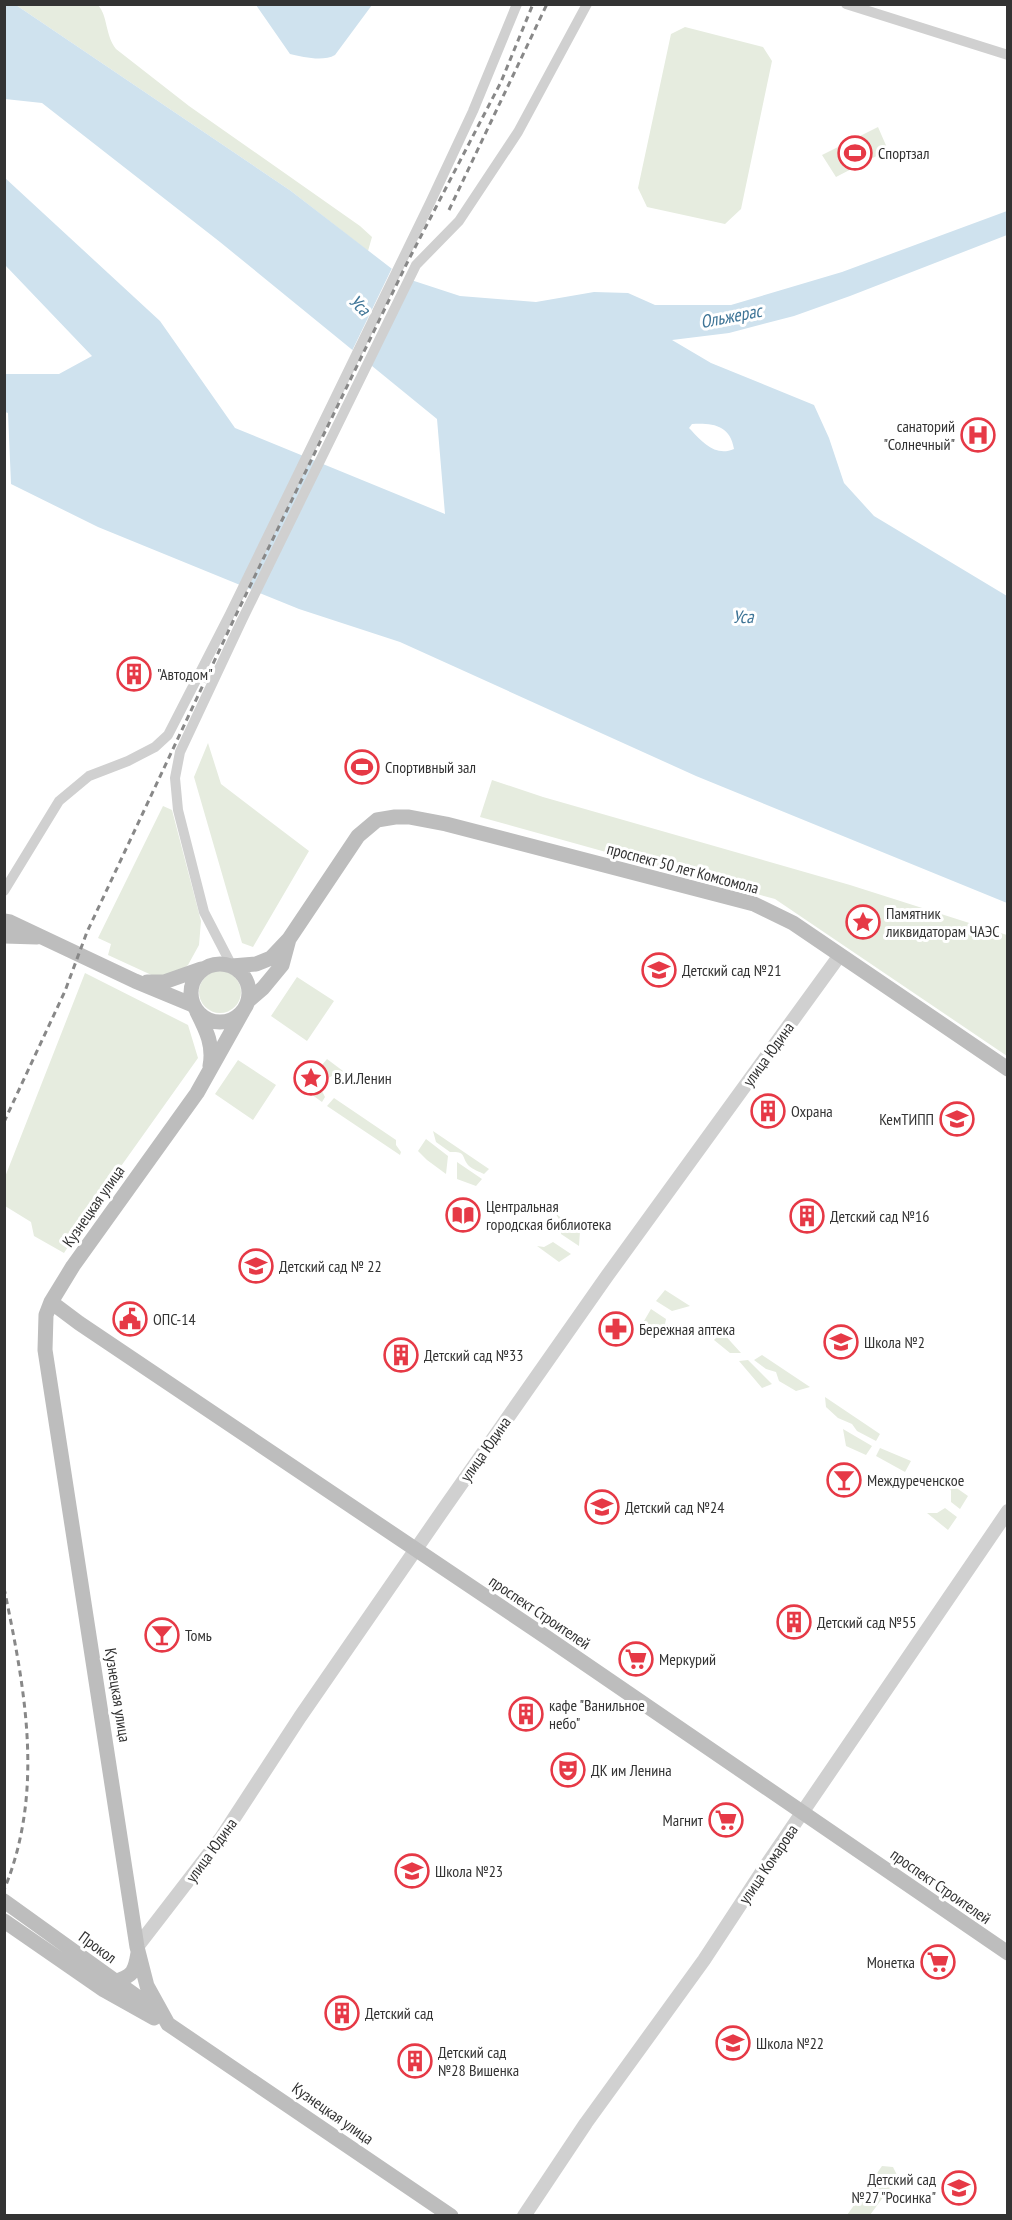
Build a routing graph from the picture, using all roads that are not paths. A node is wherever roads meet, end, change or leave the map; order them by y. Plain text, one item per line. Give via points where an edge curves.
1 (517, 4) edge
2 (587, 4) edge
3 (846, 4) edge
4 (1008, 55) edge
5 (4, 891) edge
6 (4, 921) edge
7 (4, 936) edge
8 (45, 937) junction
9 (289, 939) junction
10 (840, 955) junction
11 (232, 966) junction
12 (206, 967) junction
13 (135, 981) junction
14 (245, 1006) junction
15 (195, 1008) junction
16 (1008, 1069) edge
17 (208, 1074) junction
18 (51, 1302) junction
19 (1008, 1510) edge
20 (415, 1550) junction
21 (802, 1812) junction
22 (4, 1901) edge
23 (4, 1921) edge
24 (138, 1950) junction
25 (1008, 1953) edge
26 (114, 1982) junction
27 (168, 2024) junction
28 (451, 2216) edge
29 (524, 2216) edge

1 - 5 street via 473,111 403,258 168,735 129,761 89,776 59,801
2 - 11 street via 518,132 459,221 416,265 180,752 176,778 178,810 204,912
3 - 4 street
6 - 8 main road
7 - 8 main road
8 - 13 main road
9 - 10 main road, проспект 50 лет Комсомола via 358,836 377,820 409,817 754,904 793,923
9 - 11 main road via 271,958
9 - 14 main road via 282,965
10 - 16 main road, проспект 50 лет Комсомола
10 - 20 street, улица Юдина via 607,1276
11 - 12 main road
11 - 14 main road via 248,985
12 - 13 main road via 164,982
12 - 15 main road via 191,988
13 - 15 main road
14 - 15 main road via 236,1017 220,1022 203,1017
14 - 17 main road, Кузнецкая улица
15 - 17 main road via 209,1037 212,1056
17 - 18 main road, Кузнецкая улица
18 - 20 main road, проспект Строителей
18 - 24 main road, Кузнецкая улица via 46,1315 45,1350
19 - 21 street, улица Комарова
20 - 21 main road, проспект Строителей
20 - 24 street, улица Юдина via 221,1838
21 - 25 main road, проспект Строителей
21 - 29 street, улица Комарова via 704,1960
22 - 26 main road, Прокол
23 - 27 main road via 104,1990
24 - 26 main road via 136,1967 129,1977
24 - 27 main road, Кузнецкая улица via 147,1986
26 - 27 main road, Прокол
27 - 28 main road, Кузнецкая улица

